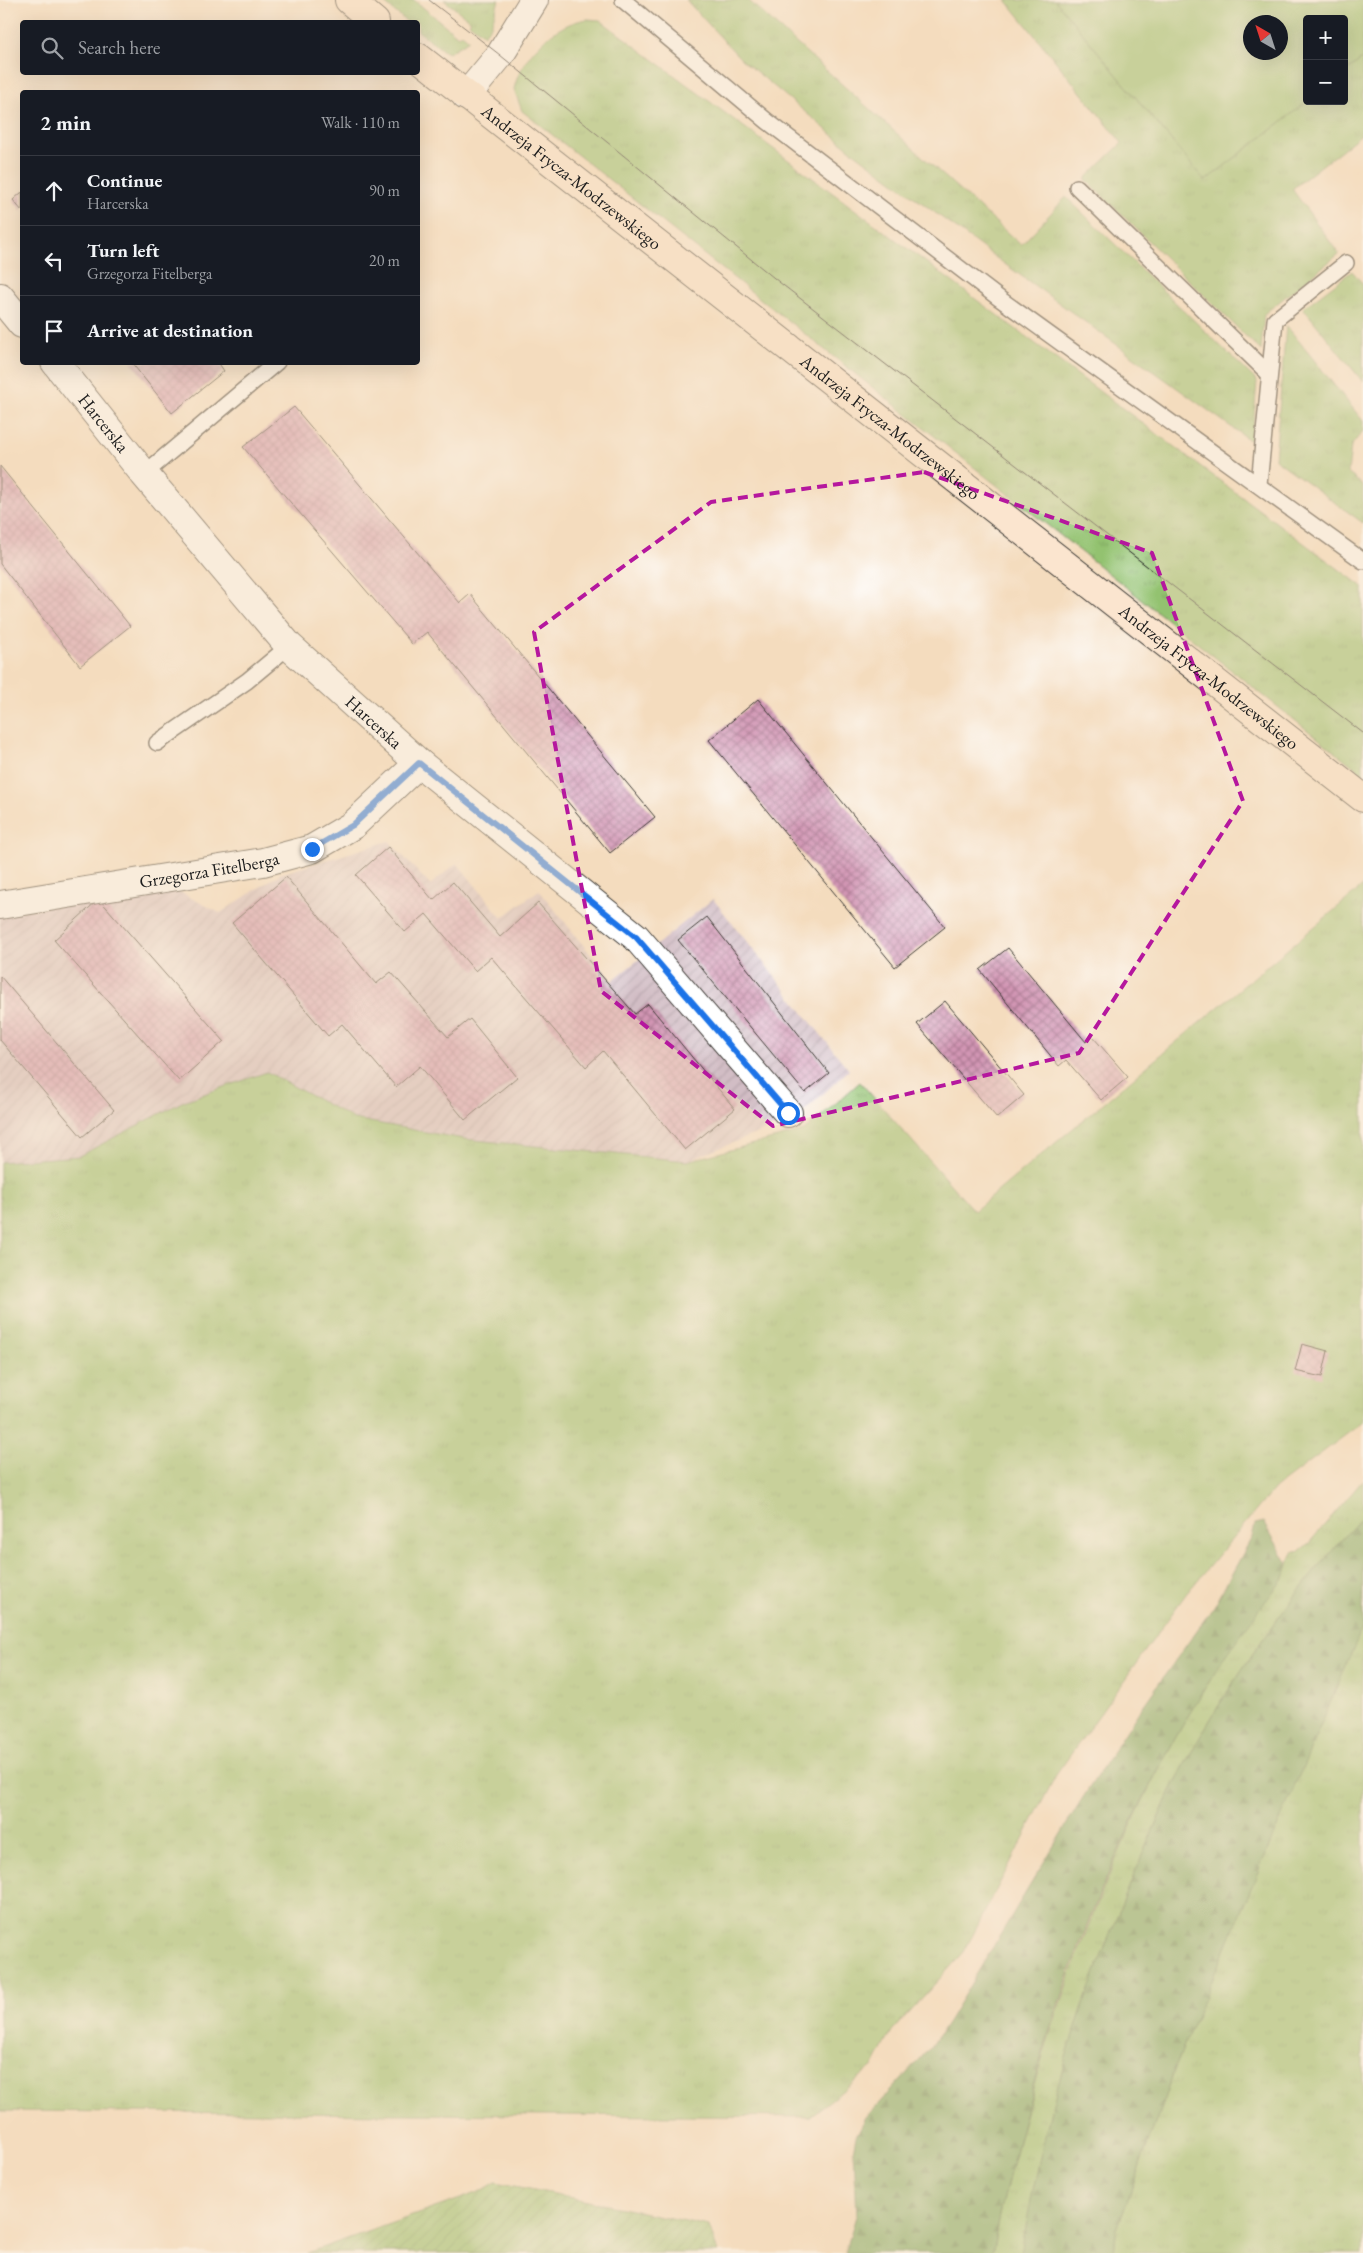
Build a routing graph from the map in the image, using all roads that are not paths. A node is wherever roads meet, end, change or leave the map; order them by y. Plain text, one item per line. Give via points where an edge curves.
1 (349, 0) edge
2 (534, 0) edge
3 (623, 0) edge
4 (373, 20) edge
5 (420, 59) edge
6 (466, 96) junction
7 (1077, 187) dead end
8 (1346, 262) dead end
9 (0, 297) edge
10 (20, 322) edge
11 (57, 365) edge
12 (273, 365) edge
13 (1269, 374) junction
14 (144, 474) junction
15 (1259, 484) junction
16 (1363, 561) edge
17 (289, 646) junction
18 (157, 742) dead end
19 (419, 763) junction
20 (1363, 798) edge
21 (0, 905) edge
22 (788, 1113) dead end

1 - 4 main road
2 - 6 street via 500,55
3 - 15 lane via 767,121 1000,299
5 - 6 main road, Andrzeja Frycza-Modrzewskiego
6 - 20 main road, Andrzeja Frycza-Modrzewskiego
7 - 13 lane
8 - 13 lane via 1275,320
9 - 10 street
11 - 14 street, Harcerska
12 - 14 lane
13 - 15 lane
14 - 17 street, Harcerska
15 - 16 lane
17 - 18 lane via 247,681
17 - 19 street, Harcerska
19 - 21 street, Grzegorza Fitelberga via 353,825 312,849 263,862
19 - 22 street, Harcerska via 636,937

